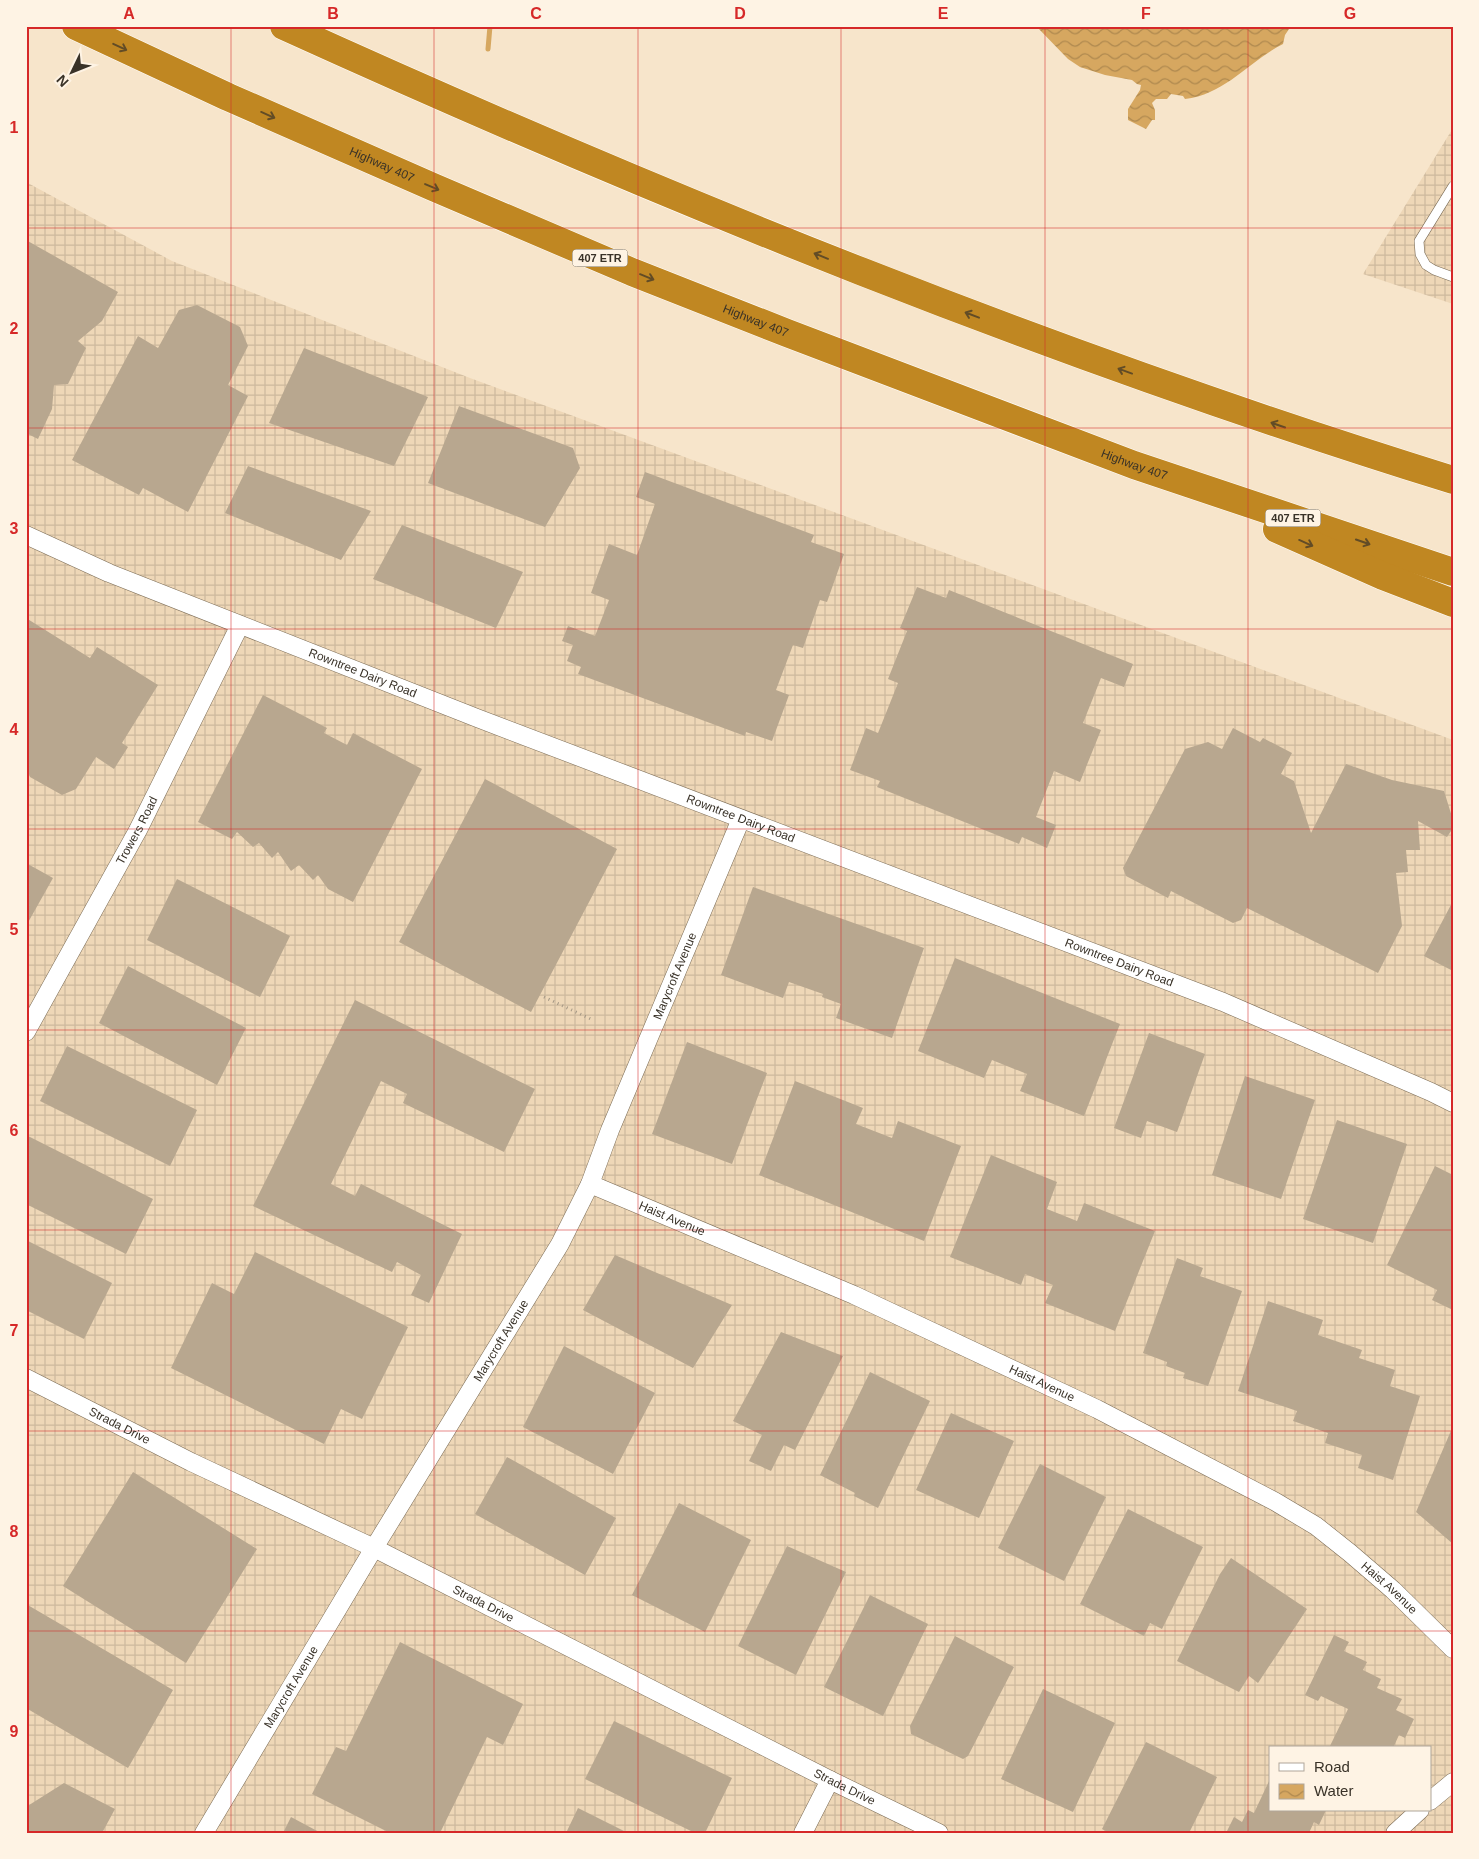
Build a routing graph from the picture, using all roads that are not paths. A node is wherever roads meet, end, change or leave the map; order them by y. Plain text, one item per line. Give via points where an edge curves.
1 (76, 26) edge
2 (284, 26) edge
3 (1453, 186) edge
4 (1453, 277) edge
5 (1324, 440) junction
6 (1134, 465) junction
7 (1453, 468) edge
8 (1453, 480) edge
9 (26, 535) edge
10 (1453, 572) edge
11 (1453, 603) edge
12 (240, 625) junction
13 (741, 819) junction
14 (26, 1032) edge
15 (1453, 1103) edge
16 (590, 1184) junction
17 (26, 1378) edge
18 (374, 1548) junction
19 (1453, 1649) edge
20 (830, 1780) junction
21 (1453, 1782) edge
22 (1432, 1799) edge
23 (1418, 1812) edge
24 (204, 1833) edge
25 (803, 1833) edge
26 (938, 1833) edge
27 (1395, 1833) edge

1 -> 6 highway, Highway 407 / 407 ETR via 237,101 632,272
5 -> 2 highway via 1153,382 880,280 551,145
3 - 4 lane via 1419,241 1420,254 1426,265
5 - 7 highway
5 - 8 highway
6 -> 10 highway, Highway 407 / 407 ETR
6 -> 11 highway via 1324,551
9 - 12 street, Rowntree Dairy Road via 109,573
12 - 13 street, Rowntree Dairy Road
12 - 14 street, Trowers Road via 138,830
13 - 15 street, Rowntree Dairy Road via 1223,1002
13 - 16 street, Marycroft Avenue
16 - 18 street, Marycroft Avenue via 560,1244
16 - 19 street, Haist Avenue via 854,1295 1097,1409 1274,1501 1316,1526 1350,1553
17 - 18 street, Strada Drive via 191,1462
18 - 20 street, Strada Drive
18 - 24 street, Marycroft Avenue
20 - 25 street
20 - 26 street, Strada Drive
21 - 22 street
23 - 27 street

